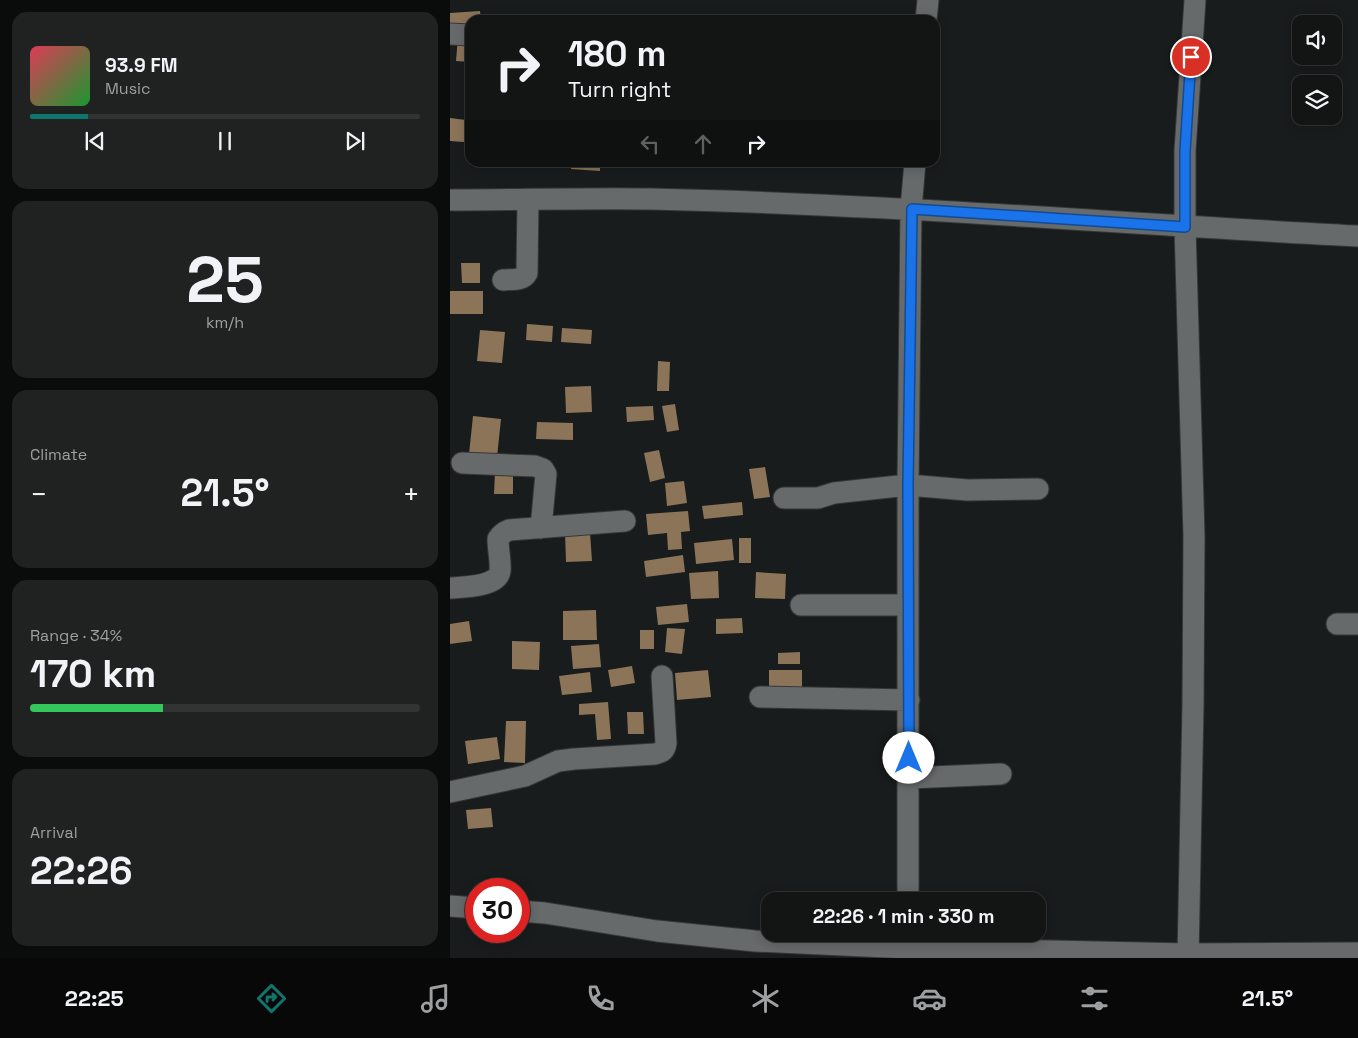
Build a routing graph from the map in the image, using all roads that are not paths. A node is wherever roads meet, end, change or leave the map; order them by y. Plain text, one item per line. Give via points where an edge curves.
1 (928, 0) edge
2 (1195, 0) edge
3 (926, 15) edge
4 (450, 34) edge
5 (465, 34) edge
6 (915, 167) edge
7 (450, 200) edge
8 (528, 200) junction
9 (912, 209) junction
10 (1185, 227) junction
11 (1358, 236) edge
12 (503, 280) dead end
13 (462, 462) dead end
14 (908, 485) junction
15 (1038, 489) dead end
16 (784, 498) dead end
17 (625, 521) dead end
18 (541, 528) junction
19 (450, 588) edge
20 (907, 604) junction
21 (801, 605) dead end
22 (662, 676) dead end
23 (760, 697) dead end
24 (909, 700) junction
25 (1001, 774) dead end
26 (909, 778) junction
27 (450, 792) edge
28 (908, 892) edge
29 (450, 906) edge
30 (465, 907) edge
31 (530, 912) edge
32 (908, 947) edge
33 (1358, 954) edge
34 (1188, 956) edge

1 - 3 street
2 - 10 street via 1185,151
4 - 5 street
6 - 9 street
7 - 8 street
8 - 9 street via 650,199
8 - 12 street via 527,273 520,279
9 - 10 street
9 - 14 street
10 - 11 street
10 - 34 street via 1194,536
13 - 18 street via 543,469 546,474
14 - 15 street via 967,490
14 - 16 street via 834,492 818,498
14 - 20 street
17 - 18 street
18 - 19 street via 509,530 500,535 500,572 495,579 478,586
20 - 21 street
20 - 24 street
22 - 27 street via 666,743 662,752 558,761 525,776
23 - 24 street
24 - 26 street
25 - 26 street
26 - 28 street
29 - 30 street
31 - 32 street via 656,931 755,941
32 - 34 street
33 - 34 street

